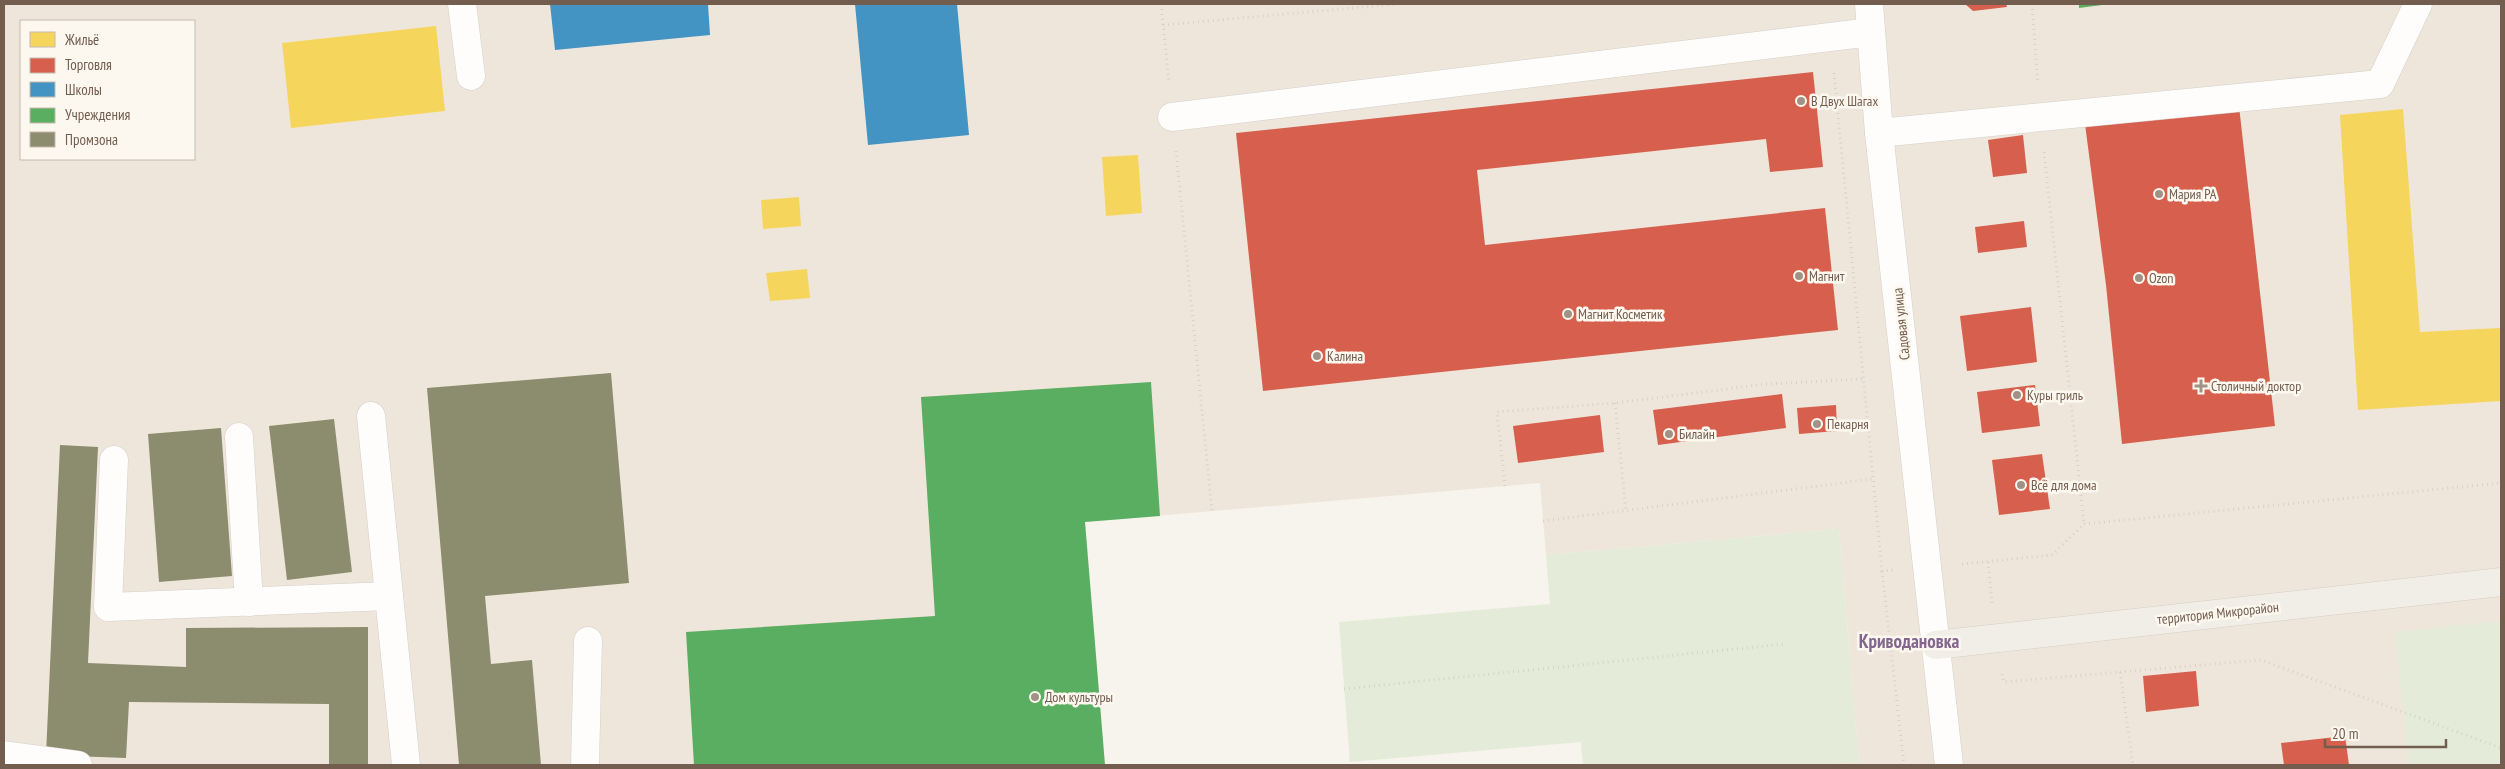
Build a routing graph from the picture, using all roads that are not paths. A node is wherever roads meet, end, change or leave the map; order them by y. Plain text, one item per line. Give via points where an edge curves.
1 (462, 4) edge
2 (1868, 4) edge
3 (2418, 4) edge
4 (1871, 32) junction
5 (470, 76) dead end
6 (1172, 117) road end
7 (1879, 133) junction
8 (371, 416) dead end
9 (239, 438) dead end
10 (114, 460) dead end
11 (2501, 582) edge
12 (389, 596) junction
13 (249, 602) junction
14 (588, 641) dead end
15 (1936, 645) junction
16 (4, 755) edge
17 (78, 765) edge
18 (406, 765) edge
19 (585, 765) edge
20 (1949, 765) edge

1 - 5 street
2 - 4 street, Садовая улица
3 - 7 street via 2380,84
4 - 6 street
4 - 7 street, Садовая улица
7 - 15 street, Садовая улица
8 - 12 street
9 - 13 street
10 - 13 street via 108,607
11 - 15 main road, территория Микрорайон
12 - 13 street
12 - 18 street
14 - 19 street
15 - 20 street, Садовая улица
16 - 17 street

